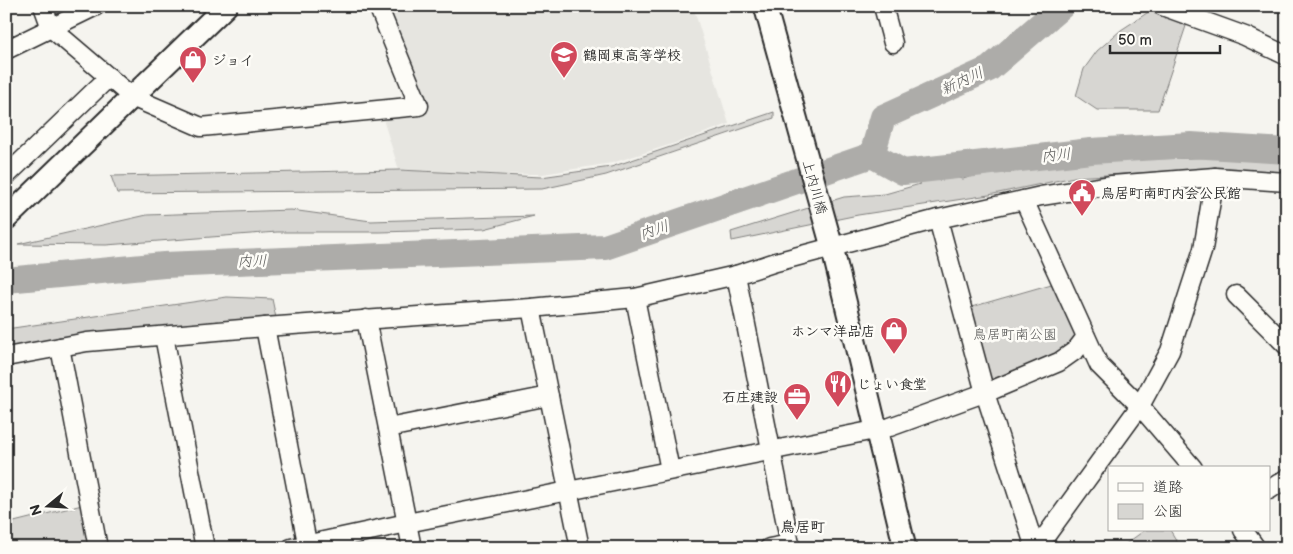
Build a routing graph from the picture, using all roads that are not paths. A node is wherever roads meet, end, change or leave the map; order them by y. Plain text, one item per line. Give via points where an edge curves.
1 (44, 6) edge
2 (96, 6) edge
3 (226, 6) edge
4 (378, 6) edge
5 (765, 6) edge
6 (883, 6) edge
7 (1171, 8) edge
8 (51, 28) junction
9 (894, 43) dead end
10 (6, 50) edge
11 (1287, 56) edge
12 (109, 77) junction
13 (132, 97) junction
14 (6, 176) edge
15 (1215, 177) junction
16 (1287, 182) edge
17 (1024, 200) junction
18 (6, 219) edge
19 (938, 219) junction
20 (830, 241) junction
21 (736, 275) junction
22 (1236, 295) dead end
23 (635, 298) junction
24 (531, 308) junction
25 (366, 319) junction
26 (265, 327) junction
27 (164, 336) junction
28 (1086, 337) junction
29 (1287, 346) edge
30 (60, 347) junction
31 (6, 357) edge
32 (985, 393) junction
33 (549, 396) junction
34 (1140, 406) junction
35 (388, 428) junction
36 (876, 430) junction
37 (771, 450) junction
38 (1191, 466) edge
39 (670, 470) junction
40 (1287, 478) edge
41 (1270, 489) edge
42 (568, 490) junction
43 (407, 523) junction
44 (1245, 532) edge
45 (790, 546) edge
46 (302, 547) edge
47 (98, 548) edge
48 (205, 548) edge
49 (412, 548) edge
50 (580, 548) edge
51 (769, 548) edge
52 (905, 548) edge
53 (1036, 548) edge
54 (1256, 548) edge

1 - 8 street
2 - 8 street
3 - 13 street
4 - 13 street via 419,106 201,127
5 - 20 street, 上内川橋
6 - 9 street
7 - 11 street
8 - 10 street
8 - 12 street
12 - 13 street
12 - 14 street
13 - 18 street
15 - 16 street
15 - 17 street via 1112,185
15 - 34 street via 1202,249 1170,351
17 - 19 street
17 - 28 street
19 - 20 street
19 - 32 street
20 - 21 street
20 - 36 street, 上内川橋
21 - 23 street
21 - 37 street
22 - 29 street
23 - 24 street
23 - 39 street
24 - 25 street
24 - 33 street
25 - 26 street
25 - 35 street
26 - 27 street
26 - 46 street
27 - 30 street
27 - 48 street
28 - 32 street via 1076,350 1058,362
28 - 34 street via 1099,365
30 - 31 street
30 - 47 street
32 - 36 street
32 - 53 street
33 - 35 street
33 - 42 street
34 - 38 street
34 - 53 street
35 - 43 street
36 - 37 street
36 - 52 street, 上内川橋
37 - 39 street
37 - 45 street
39 - 42 street
40 - 41 street
42 - 43 street
42 - 50 street
43 - 46 street
43 - 49 street
44 - 54 street
45 - 51 street

